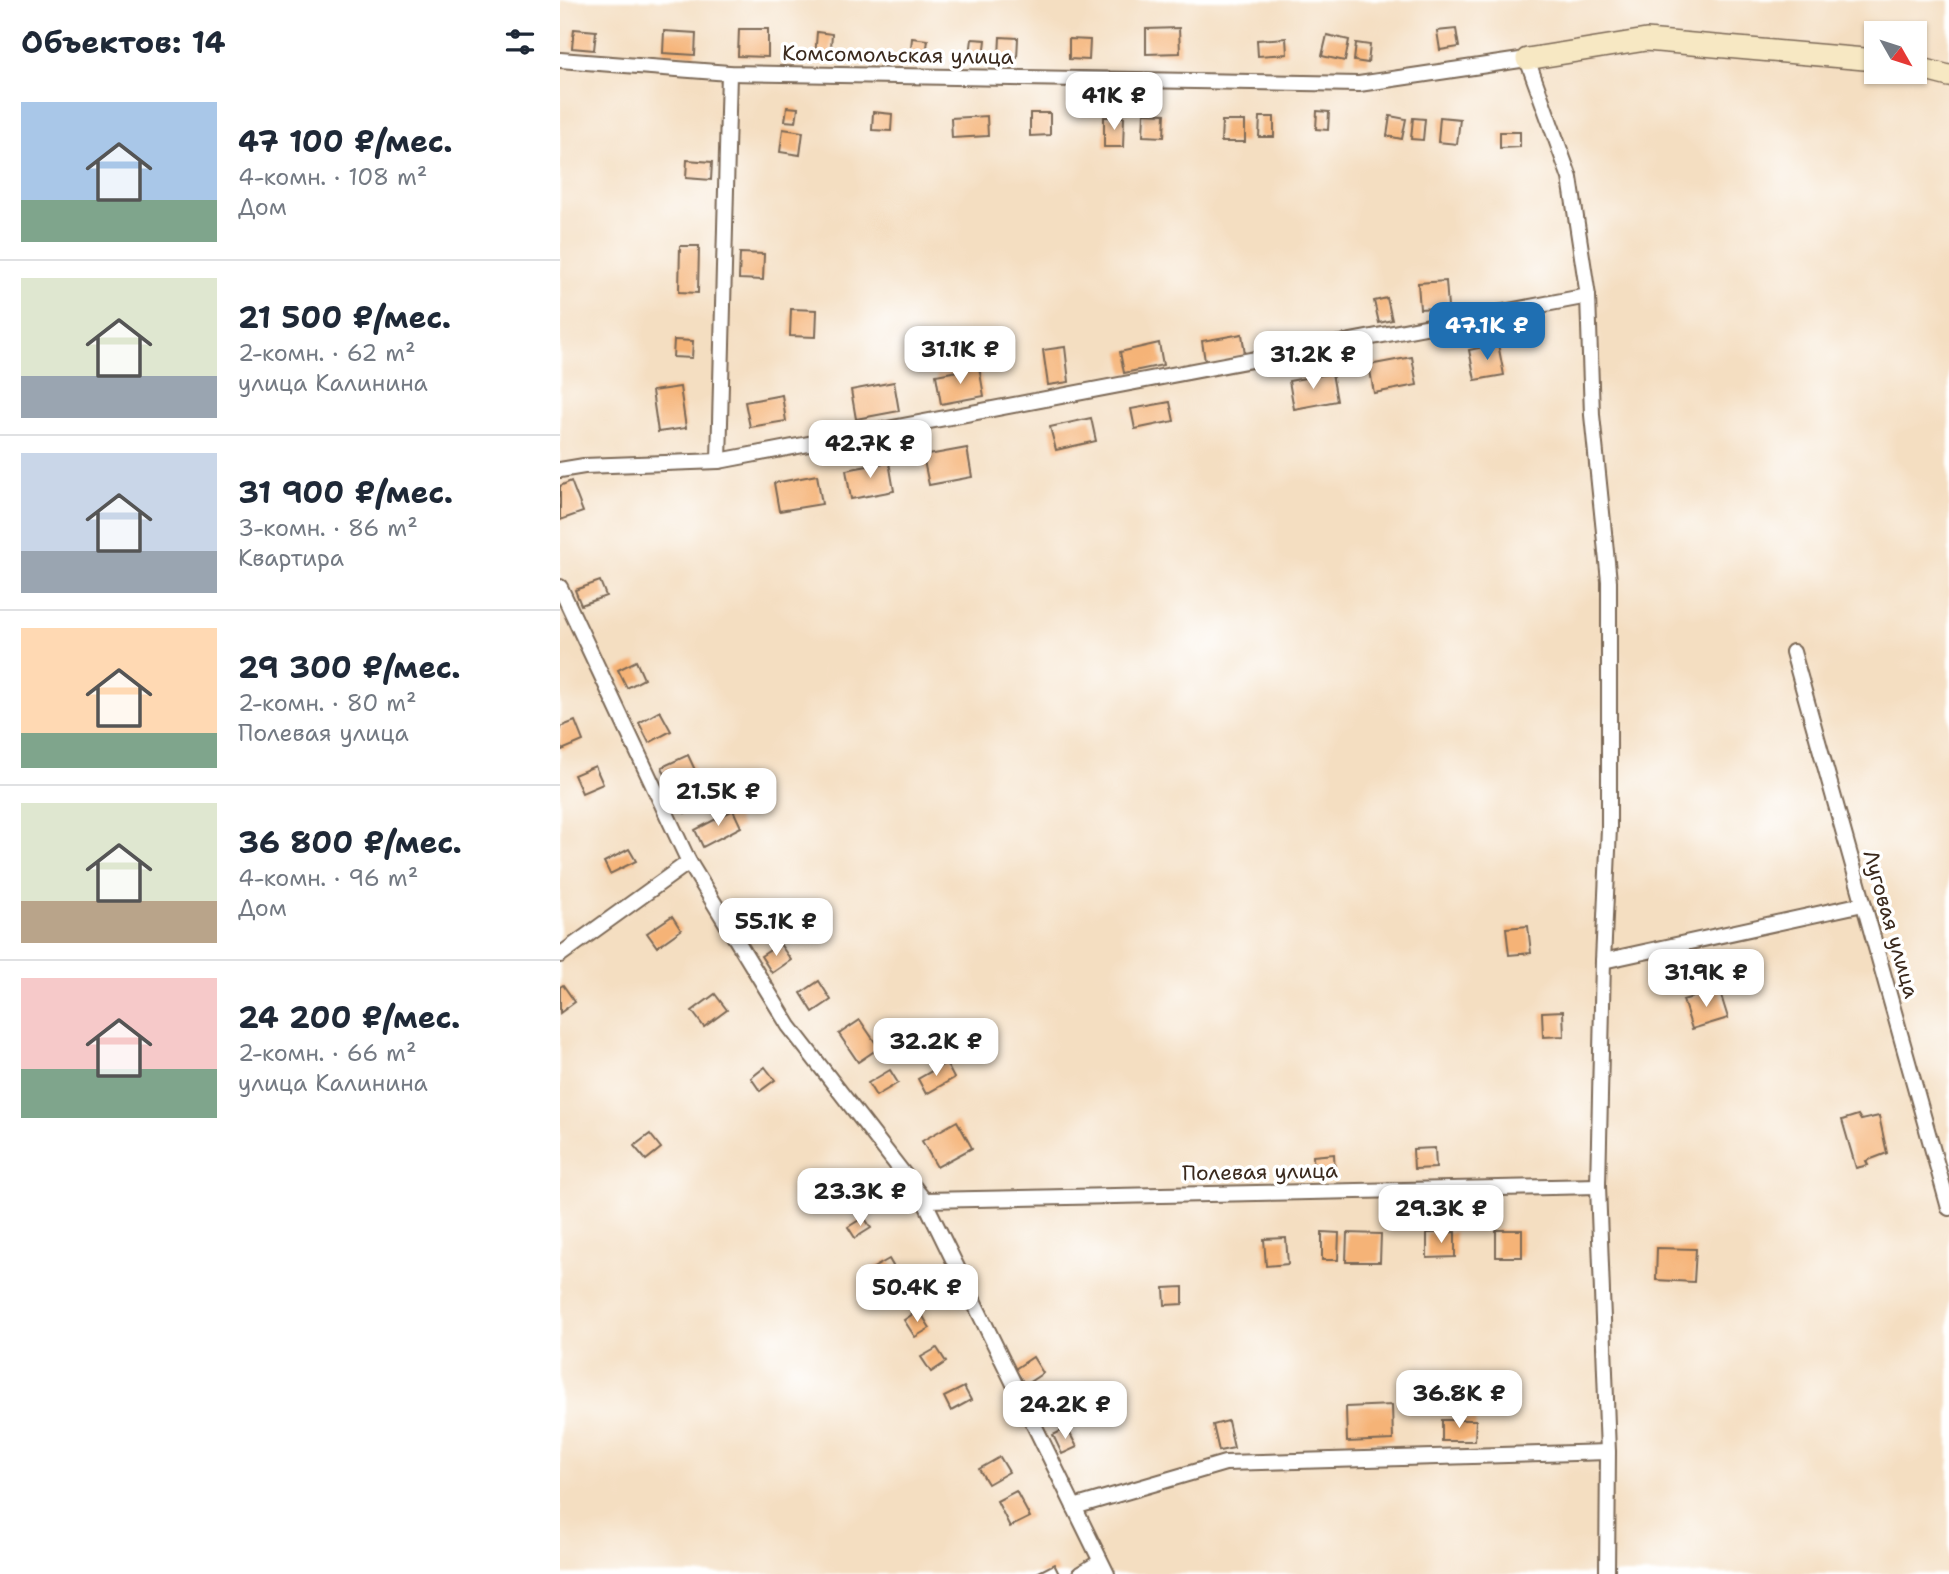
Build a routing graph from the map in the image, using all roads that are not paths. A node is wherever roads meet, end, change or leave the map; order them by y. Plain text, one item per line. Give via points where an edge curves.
1 (1527, 59) junction
2 (1864, 59) edge
3 (560, 60) edge
4 (1927, 70) edge
5 (729, 73) junction
6 (1949, 76) edge
7 (1588, 296) junction
8 (719, 461) junction
9 (560, 470) edge
10 (560, 587) edge
11 (1793, 652) dead end
12 (689, 862) junction
13 (1863, 904) junction
14 (560, 955) edge
15 (1603, 961) junction
16 (1598, 1186) junction
17 (924, 1200) junction
18 (1949, 1208) edge
19 (1608, 1452) junction
20 (1074, 1507) junction
21 (1103, 1568) edge
22 (1080, 1574) edge
23 (1607, 1574) edge

1 - 2 street via 1646,40
1 - 5 street, Комсомольская улица via 1359,83
1 - 7 street via 1570,178
3 - 5 street, Комсомольская улица
4 - 6 street
5 - 8 street
7 - 8 street
7 - 15 street via 1592,415 1609,581 1609,828
8 - 9 street
10 - 12 street
11 - 13 street, Луговая улица
12 - 14 street
12 - 17 street via 789,1026
13 - 15 street
13 - 18 street, Луговая улица
15 - 16 street
16 - 17 street, Полевая улица
16 - 19 street
17 - 20 street
19 - 20 street via 1225,1463
19 - 23 street
20 - 21 street
21 - 22 street

